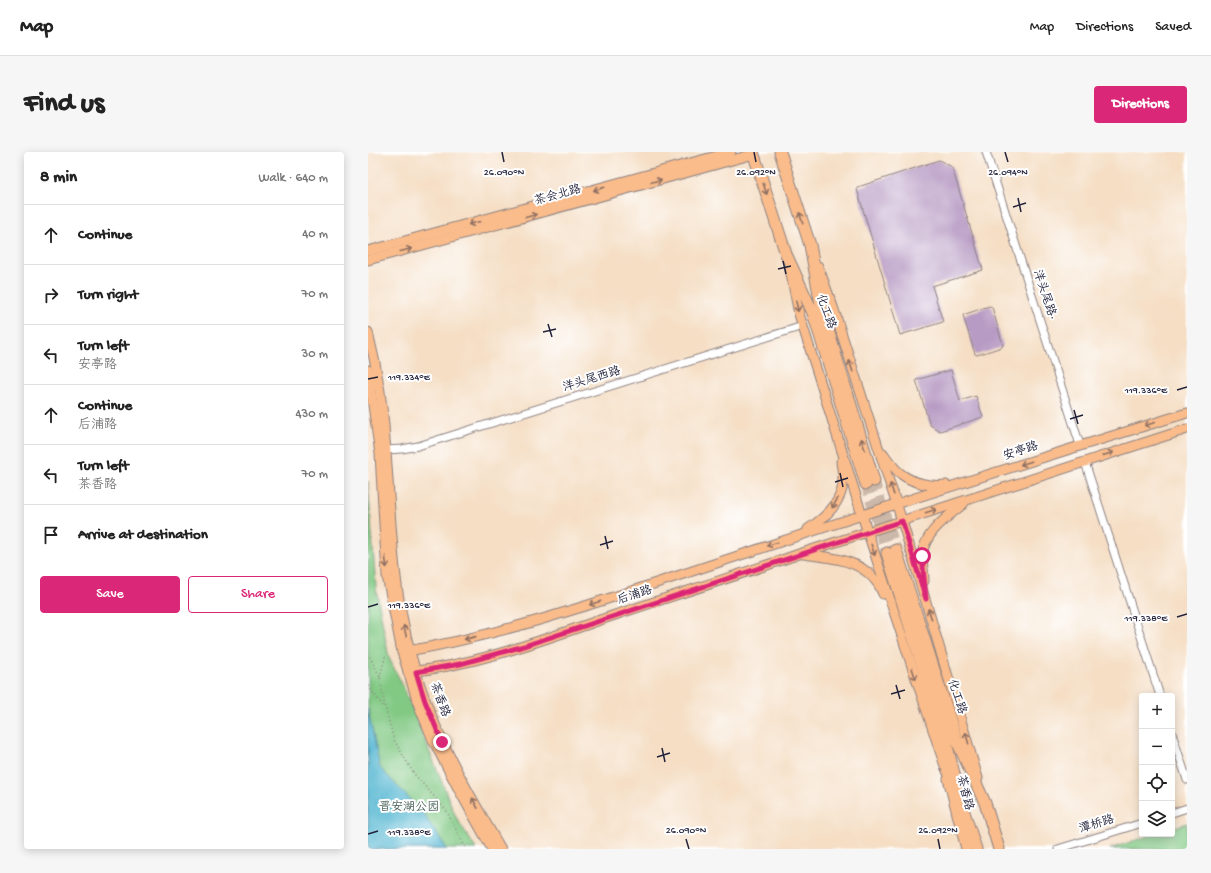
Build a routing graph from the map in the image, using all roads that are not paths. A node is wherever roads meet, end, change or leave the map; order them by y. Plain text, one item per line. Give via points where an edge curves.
1 (731, 152) edge
2 (780, 152) edge
3 (986, 152) edge
4 (754, 153) edge
5 (810, 245) junction
6 (368, 251) edge
7 (786, 254) junction
8 (368, 260) edge
9 (803, 326) junction
10 (368, 332) edge
11 (368, 370) edge
12 (1187, 413) edge
13 (1187, 429) edge
14 (838, 438) junction
15 (876, 442) junction
16 (1080, 445) junction
17 (386, 450) junction
18 (1085, 462) junction
19 (963, 483) junction
20 (969, 499) junction
21 (897, 504) junction
22 (862, 515) junction
23 (902, 521) junction
24 (867, 532) junction
25 (796, 536) junction
26 (802, 553) junction
27 (926, 599) junction
28 (893, 611) junction
29 (406, 651) junction
30 (412, 672) junction
31 (1159, 693) edge
32 (1175, 742) edge
33 (945, 766) junction
34 (1187, 780) edge
35 (985, 803) junction
36 (1187, 808) edge
37 (963, 809) junction
38 (1175, 812) edge
39 (1139, 824) edge
40 (492, 849) edge
41 (501, 849) edge
42 (966, 849) edge
43 (976, 849) edge
44 (999, 849) edge
45 (1058, 849) edge

1 -> 6 main road, 茶会北路
5 -> 2 highway, 化工路
3 - 16 street, 洋头尾路·
4 -> 7 highway, 化工路
8 -> 4 main road, 茶会北路
7 -> 5 highway, 化工路 via 812,313 870,482 822,310
15 -> 5 main road via 833,307
7 -> 9 main road
9 - 14 main road
9 - 17 street, 洋头尾西路 via 418,446
10 - 17 main road, 茶香路
11 -> 29 main road, 茶香路 via 380,461 388,576
12 -> 16 main road, 安亭路
18 -> 13 main road
14 - 22 main road
14 -> 25 main road via 843,481 838,500 820,521
15 - 19 main road via 901,474 914,481 938,486
21 -> 15 main road
16 -> 19 main road, 安亭路
29 -> 17 main road, 茶香路 via 394,560
18 - 20 main road
18 - 31 street
19 - 21 main road, 安亭路
23 -> 20 main road
20 - 27 main road via 938,526 925,544 922,556
21 - 22 main road, 安亭路
21 - 23 main road
22 - 24 main road
22 - 25 main road, 后浦路
23 - 24 main road
23 - 27 main road
24 - 26 main road, 后浦路
24 -> 28 main road
25 -> 29 main road, 后浦路 via 551,617 484,635
26 - 28 main road via 857,565 876,580
26 - 30 main road, 后浦路 via 524,646 460,664
35 -> 27 main road
28 -> 33 main road
29 - 30 main road, 茶香路
30 - 40 main road, 茶香路 via 421,711 434,740
41 -> 30 main road, 茶香路 via 442,742
32 - 34 street
33 - 37 main road
33 - 42 main road, 茶香路
35 - 37 highway, 化工路 via 956,739 892,552
35 - 44 highway, 化工路
36 - 38 street
37 - 43 highway, 化工路
39 - 45 street, 潭桥路

